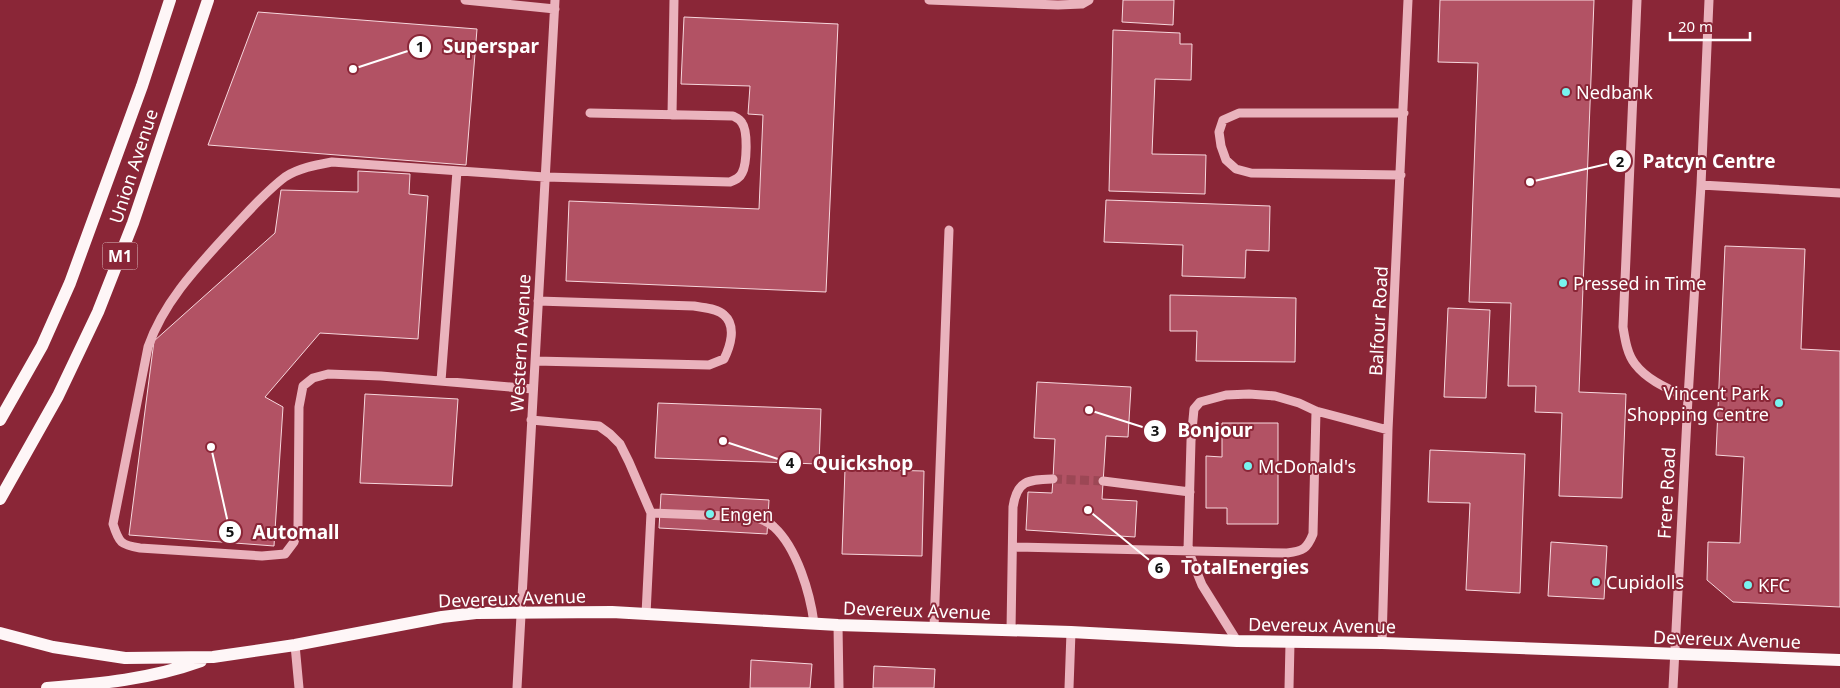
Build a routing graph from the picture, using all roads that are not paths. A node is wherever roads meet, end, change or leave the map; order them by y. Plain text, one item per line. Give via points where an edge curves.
1 (170, 0) edge
2 (208, 0) edge
3 (465, 0) edge
4 (674, 0) edge
5 (929, 0) edge
6 (1089, 0) edge
7 (1408, 0) edge
8 (1637, 0) edge
9 (1709, 0) edge
10 (555, 4) edge
11 (590, 113) dead end
12 (1404, 113) junction
13 (672, 115) junction
14 (457, 171) junction
15 (1401, 175) junction
16 (545, 178) junction
17 (1701, 185) junction
18 (1840, 192) edge
19 (949, 230) dead end
20 (538, 301) junction
21 (535, 361) junction
22 (441, 381) junction
23 (533, 389) junction
24 (1688, 398) junction
25 (1316, 411) junction
26 (0, 420) edge
27 (532, 420) junction
28 (1388, 430) junction
29 (1053, 479) tunnel mouth
30 (1103, 481) tunnel mouth
31 (1190, 492) junction
32 (0, 499) edge
33 (651, 513) junction
34 (1013, 547) junction
35 (1188, 550) junction
36 (521, 612) junction
37 (646, 614) junction
38 (814, 623) junction
39 (838, 625) junction
40 (934, 627) junction
41 (1012, 630) junction
42 (1071, 632) junction
43 (0, 633) edge
44 (1237, 641) junction
45 (1290, 642) junction
46 (1382, 643) junction
47 (295, 645) junction
48 (1674, 654) junction
49 (213, 657) junction
50 (1840, 660) edge
51 (47, 688) edge
52 (299, 688) edge
53 (517, 688) edge
54 (839, 688) edge
55 (1069, 688) edge
56 (1289, 688) edge
57 (1673, 688) edge

1 - 26 main road, Union Avenue / M1 via 70,283 42,346
2 - 32 main road, Union Avenue / M1 via 133,223 98,312 58,396
3 - 10 street
4 - 13 street
5 - 6 street via 1058,5 1082,4
7 - 12 street, Balfour Road
8 - 24 street via 1623,327 1634,364 1654,381
9 - 17 street, Frere Road
10 - 16 street, Western Avenue
11 - 13 street
12 - 15 street, Balfour Road
12 - 15 street via 1239,113 1223,120 1219,132 1226,160 1236,169 1251,174
13 - 16 street via 733,116 739,119 744,124 746,138 745,164 740,177 730,182
14 - 16 street
14 - 22 street
14 - 22 street via 332,162 309,166 286,177 259,200 189,275 155,327 148,347 113,524 117,539 125,546 140,548 262,556 284,554 294,542 298,528 299,407 303,386 313,378 328,374
15 - 28 street, Balfour Road
16 - 20 street, Western Avenue
17 - 18 street
17 - 24 street, Frere Road
19 - 40 street
20 - 21 street, Western Avenue
20 - 21 street via 694,306 725,315 732,328 731,346 724,359 710,365
21 - 23 street, Western Avenue
22 - 23 street
23 - 27 street, Western Avenue
24 - 48 street, Frere Road
25 - 28 street
25 - 31 street via 1274,396 1249,394 1226,395 1200,402 1194,409
25 - 35 street via 1313,534 1309,544 1300,551 1287,553
27 - 33 street via 598,426 610,434 620,444
27 - 36 street, Western Avenue
28 - 46 street, Balfour Road
29 - 34 street via 1031,480 1020,485 1013,507
30 - 31 street
31 - 35 street
33 - 37 street
33 - 38 street via 753,517 774,526 797,563
34 - 35 street
34 - 41 street
35 - 44 street via 1202,585
36 - 37 main road, Devereux Avenue
36 - 47 main road, Devereux Avenue via 442,617
36 - 53 street, Western Avenue
37 - 38 main road, Devereux Avenue
38 - 39 main road, Devereux Avenue
39 - 40 main road, Devereux Avenue
39 - 54 street
40 - 41 main road, Devereux Avenue
41 - 42 main road, Devereux Avenue
42 - 44 main road, Devereux Avenue
42 - 55 street
43 - 49 main road, Devereux Avenue via 53,647 125,658
44 - 45 main road, Devereux Avenue
45 - 46 main road, Devereux Avenue
45 - 56 street
46 - 48 main road, Devereux Avenue
47 - 49 main road, Devereux Avenue
47 - 52 street
48 - 50 main road, Devereux Avenue
48 - 57 street, Frere Road
49 - 51 main road via 135,679

